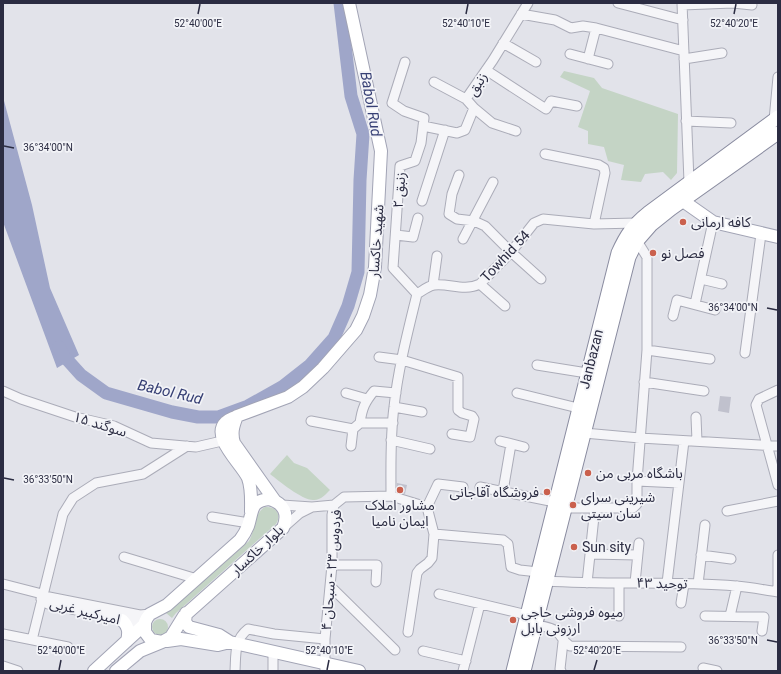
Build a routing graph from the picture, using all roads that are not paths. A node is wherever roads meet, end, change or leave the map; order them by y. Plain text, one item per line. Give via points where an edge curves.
1 (349, 3) edge
2 (528, 3) edge
3 (618, 3) edge
4 (733, 3) edge
5 (682, 4) edge
6 (752, 5) dead end
7 (521, 14) junction
8 (683, 20) junction
9 (596, 28) junction
10 (503, 43) junction
11 (722, 53) dead end
12 (570, 54) dead end
13 (684, 55) junction
14 (588, 59) junction
15 (406, 62) dead end
16 (536, 62) dead end
17 (608, 64) dead end
18 (486, 70) junction
19 (778, 77) edge
20 (434, 82) dead end
21 (466, 99) junction
22 (577, 106) dead end
23 (474, 108) junction
24 (776, 118) edge
25 (686, 121) junction
26 (731, 123) dead end
27 (423, 126) junction
28 (445, 130) junction
29 (516, 131) dead end
30 (778, 133) edge
31 (545, 154) dead end
32 (459, 175) dead end
33 (493, 182) dead end
34 (689, 182) junction
35 (422, 201) dead end
36 (683, 201) junction
37 (418, 218) dead end
38 (474, 220) junction
39 (713, 222) junction
40 (636, 223) junction
41 (594, 224) junction
42 (761, 234) junction
43 (396, 235) junction
44 (778, 237) edge
45 (463, 239) dead end
46 (637, 241) junction
47 (511, 252) junction
48 (437, 256) dead end
49 (541, 279) dead end
50 (701, 279) junction
51 (480, 284) junction
52 (722, 284) dead end
53 (433, 285) junction
54 (417, 294) junction
55 (695, 304) junction
56 (505, 306) dead end
57 (715, 310) dead end
58 (673, 316) dead end
59 (648, 350) junction
60 (745, 352) dead end
61 (379, 357) dead end
62 (402, 360) junction
63 (710, 360) dead end
64 (536, 365) dead end
65 (587, 373) junction
66 (644, 382) junction
67 (778, 390) edge
68 (3, 391) edge
69 (704, 391) dead end
70 (346, 393) dead end
71 (396, 393) junction
72 (517, 393) dead end
73 (367, 399) junction
74 (394, 407) junction
75 (578, 408) junction
76 (422, 412) dead end
77 (237, 416) junction
78 (696, 417) dead end
79 (311, 421) dead end
80 (393, 423) junction
81 (357, 426) junction
82 (584, 433) junction
83 (452, 434) dead end
84 (640, 438) junction
85 (392, 440) junction
86 (222, 441) junction
87 (500, 441) dead end
88 (684, 441) junction
89 (697, 441) junction
90 (511, 444) junction
91 (767, 445) junction
92 (187, 446) junction
93 (351, 446) dead end
94 (778, 446) edge
95 (524, 448) dead end
96 (430, 449) dead end
97 (637, 481) junction
98 (679, 483) junction
99 (778, 485) edge
100 (463, 487) dead end
101 (480, 487) dead end
102 (503, 491) junction
103 (391, 496) junction
104 (778, 501) edge
105 (278, 503) junction
106 (334, 505) junction
107 (560, 505) junction
108 (312, 506) junction
109 (427, 507) junction
110 (595, 507) junction
111 (727, 511) dead end
112 (212, 517) dead end
113 (250, 518) junction
114 (705, 525) dead end
115 (283, 528) junction
116 (434, 534) junction
117 (638, 543) dead end
118 (590, 554) junction
119 (637, 554) junction
120 (701, 555) junction
121 (778, 555) edge
122 (124, 557) dead end
123 (731, 559) dead end
124 (332, 565) junction
125 (542, 577) junction
126 (197, 579) junction
127 (376, 582) dead end
128 (587, 583) junction
129 (619, 583) junction
130 (634, 583) junction
131 (667, 583) junction
132 (3, 584) edge
133 (684, 584) junction
134 (698, 584) junction
135 (330, 586) junction
136 (737, 586) junction
137 (778, 592) edge
138 (439, 594) dead end
139 (42, 597) junction
140 (681, 603) dead end
141 (480, 604) junction
142 (152, 613) junction
143 (186, 614) junction
144 (527, 615) junction
145 (619, 616) dead end
146 (705, 616) dead end
147 (730, 616) junction
148 (122, 620) junction
149 (144, 625) junction
150 (535, 625) junction
151 (762, 631) dead end
152 (408, 632) dead end
153 (3, 634) edge
154 (167, 639) junction
155 (325, 639) junction
156 (32, 640) junction
157 (127, 641) junction
158 (563, 642) junction
159 (233, 643) junction
160 (68, 647) dead end
161 (681, 647) dead end
162 (395, 650) dead end
163 (423, 651) dead end
164 (273, 652) junction
165 (466, 660) junction
166 (3, 666) edge
167 (325, 668) edge
168 (703, 668) dead end
169 (519, 670) edge
170 (18, 671) edge
171 (94, 671) edge
172 (116, 671) edge
173 (235, 671) edge
174 (273, 671) edge
175 (359, 671) edge
176 (463, 671) edge
177 (561, 671) edge
178 (717, 671) edge

1 - 77 main road, شهید خاکسار via 381,150 375,267 370,295 364,316 356,330 303,387 288,397
2 - 7 street, زنبق
3 - 8 street
4 - 5 street
4 - 6 street
5 - 8 street
7 - 9 street via 555,20 571,28
7 - 10 street, زنبق
8 - 13 street
9 - 13 street
9 - 14 street
10 - 16 street
10 - 18 street, زنبق
11 - 13 street
12 - 14 street
13 - 25 street
14 - 17 street
15 - 27 street via 392,103 404,111 424,118
18 - 21 street, زنبق
18 - 22 street via 546,109 550,101
19 - 24 street
20 - 21 street
21 - 23 street, زنبق
23 - 28 street, زنبق via 465,130 457,133
23 - 29 street via 492,123
24 - 34 highway, Janbazan
25 - 26 street
25 - 34 street
27 - 28 street, زنبق
27 - 43 street, زنبق ۲ via 415,161 400,166
28 - 35 street
30 - 36 highway, Janbazan
31 - 41 street via 604,168
32 - 38 street via 452,194 449,214 457,218
33 - 38 street
34 - 40 highway, Janbazan
36 - 39 main road
36 - 46 highway, Janbazan via 651,226
37 - 43 street via 413,237
38 - 45 street
38 - 47 street via 485,226
39 - 42 main road
39 - 50 street
40 - 41 street, Towhid 54
40 - 65 highway, Janbazan via 626,236 618,254
41 - 47 street, Towhid 54 via 538,220
42 - 44 main road
42 - 60 street
43 - 54 street, زنبق ۲ via 393,268
46 - 59 street via 647,257
46 - 82 highway, Janbazan via 628,257
47 - 49 street
47 - 51 street, Towhid 54
48 - 53 street
50 - 52 street
50 - 55 street
51 - 53 street, Towhid 54 via 467,288
51 - 56 street
53 - 54 street
54 - 62 street
55 - 57 street
55 - 58 street via 677,300
59 - 63 street
59 - 66 street
61 - 62 street
62 - 71 street
62 - 83 street via 458,377 458,410 474,419 470,437
64 - 65 street
65 - 75 highway, Janbazan
66 - 69 street
66 - 84 street
67 - 91 street via 759,399 756,405
68 - 92 street, سوگند ۱۵ via 21,399 114,426 151,443
70 - 73 street
71 - 73 street via 374,391
71 - 74 street
72 - 75 street
73 - 81 street
74 - 76 street
74 - 80 street
75 - 107 highway, Janbazan
77 - 86 main road via 224,425
77 - 105 main road via 232,430 234,443
78 - 89 street
79 - 81 street
80 - 81 street
80 - 85 street
81 - 93 street
82 - 84 street
82 - 107 highway, Janbazan
84 - 88 street
84 - 97 street
85 - 96 street
85 - 103 street
86 - 92 street, سوگند ۱۵ via 196,447
86 - 113 main road via 248,478 251,489
87 - 90 street
88 - 89 street
88 - 98 street
89 - 91 street
90 - 95 street
90 - 102 street
91 - 94 street
91 - 99 street
92 - 139 street via 143,474 96,482 73,498 63,514
97 - 98 street
97 - 110 street via 637,504 633,508
98 - 131 street
100 - 109 street via 438,484
101 - 102 street
102 - 107 street
103 - 106 street, فردوس ۲۳ - سبحان ۴ via 344,497
103 - 109 street, فردوس ۲۳ - سبحان ۴
104 - 111 street
105 - 108 street
105 - 113 main road, بلوار خاکسار via 269,499 257,503
105 - 115 main road, بلوار خاکسار via 286,516
106 - 108 street
106 - 124 street, فردوس ۲۳ - سبحان ۴
107 - 110 street
107 - 125 highway, Janbazan
108 - 115 street
109 - 116 street
110 - 118 street
112 - 113 street
113 - 126 main road, بلوار خاکسار via 240,540
114 - 120 street
115 - 143 main road, بلوار خاکسار
116 - 125 street, توحید ۴۳ via 503,540 508,544 511,567
116 - 152 street via 430,561 417,573
117 - 119 street
118 - 119 street
118 - 128 street
119 - 130 street
120 - 123 street
120 - 134 street
121 - 137 street
122 - 126 street
124 - 127 street via 377,565
124 - 135 street, فردوس ۲۳ - سبحان ۴
125 - 128 street, توحید ۴۳
125 - 144 highway, Janbazan
125 - 150 highway, Janbazan
126 - 142 main road, بلوار خاکسار via 167,605
128 - 129 street, توحید ۴۳
129 - 130 street, توحید ۴۳
129 - 145 street
130 - 131 street, توحید ۴۳
131 - 133 street, توحید ۴۳
132 - 139 street
133 - 134 street, توحید ۴۳
133 - 140 street
134 - 136 street, توحید ۴۳
135 - 155 street, فردوس ۲۳ - سبحان ۴
135 - 162 street
136 - 137 street, توحید ۴۳
136 - 147 street
138 - 141 street
139 - 142 street, امیرکبیر غربی via 140,615
139 - 148 street, امیرکبیر غربی via 48,604
139 - 156 street
141 - 144 street
141 - 165 street
142 - 149 main road
143 - 154 main road, بلوار خاکسار
143 - 159 main road via 185,622 189,627 219,635
144 - 169 highway, Janbazan
146 - 147 street
147 - 151 street via 764,618
148 - 149 street, امیرکبیر غربی
148 - 157 main road via 129,630
149 - 154 main road via 145,632 151,640
149 - 157 main road
150 - 158 street via 558,632
150 - 169 highway, Janbazan
153 - 156 street
154 - 159 main road via 181,638 218,645
154 - 172 main road via 140,651
155 - 159 street via 248,629
155 - 167 street, فردوس ۲۳ - سبحان ۴
156 - 160 street
157 - 171 main road
158 - 161 street via 570,646
158 - 177 street
159 - 164 main road
159 - 173 street
163 - 165 street
164 - 167 main road
164 - 174 street
165 - 176 street
166 - 170 street
167 - 175 main road
168 - 178 street

